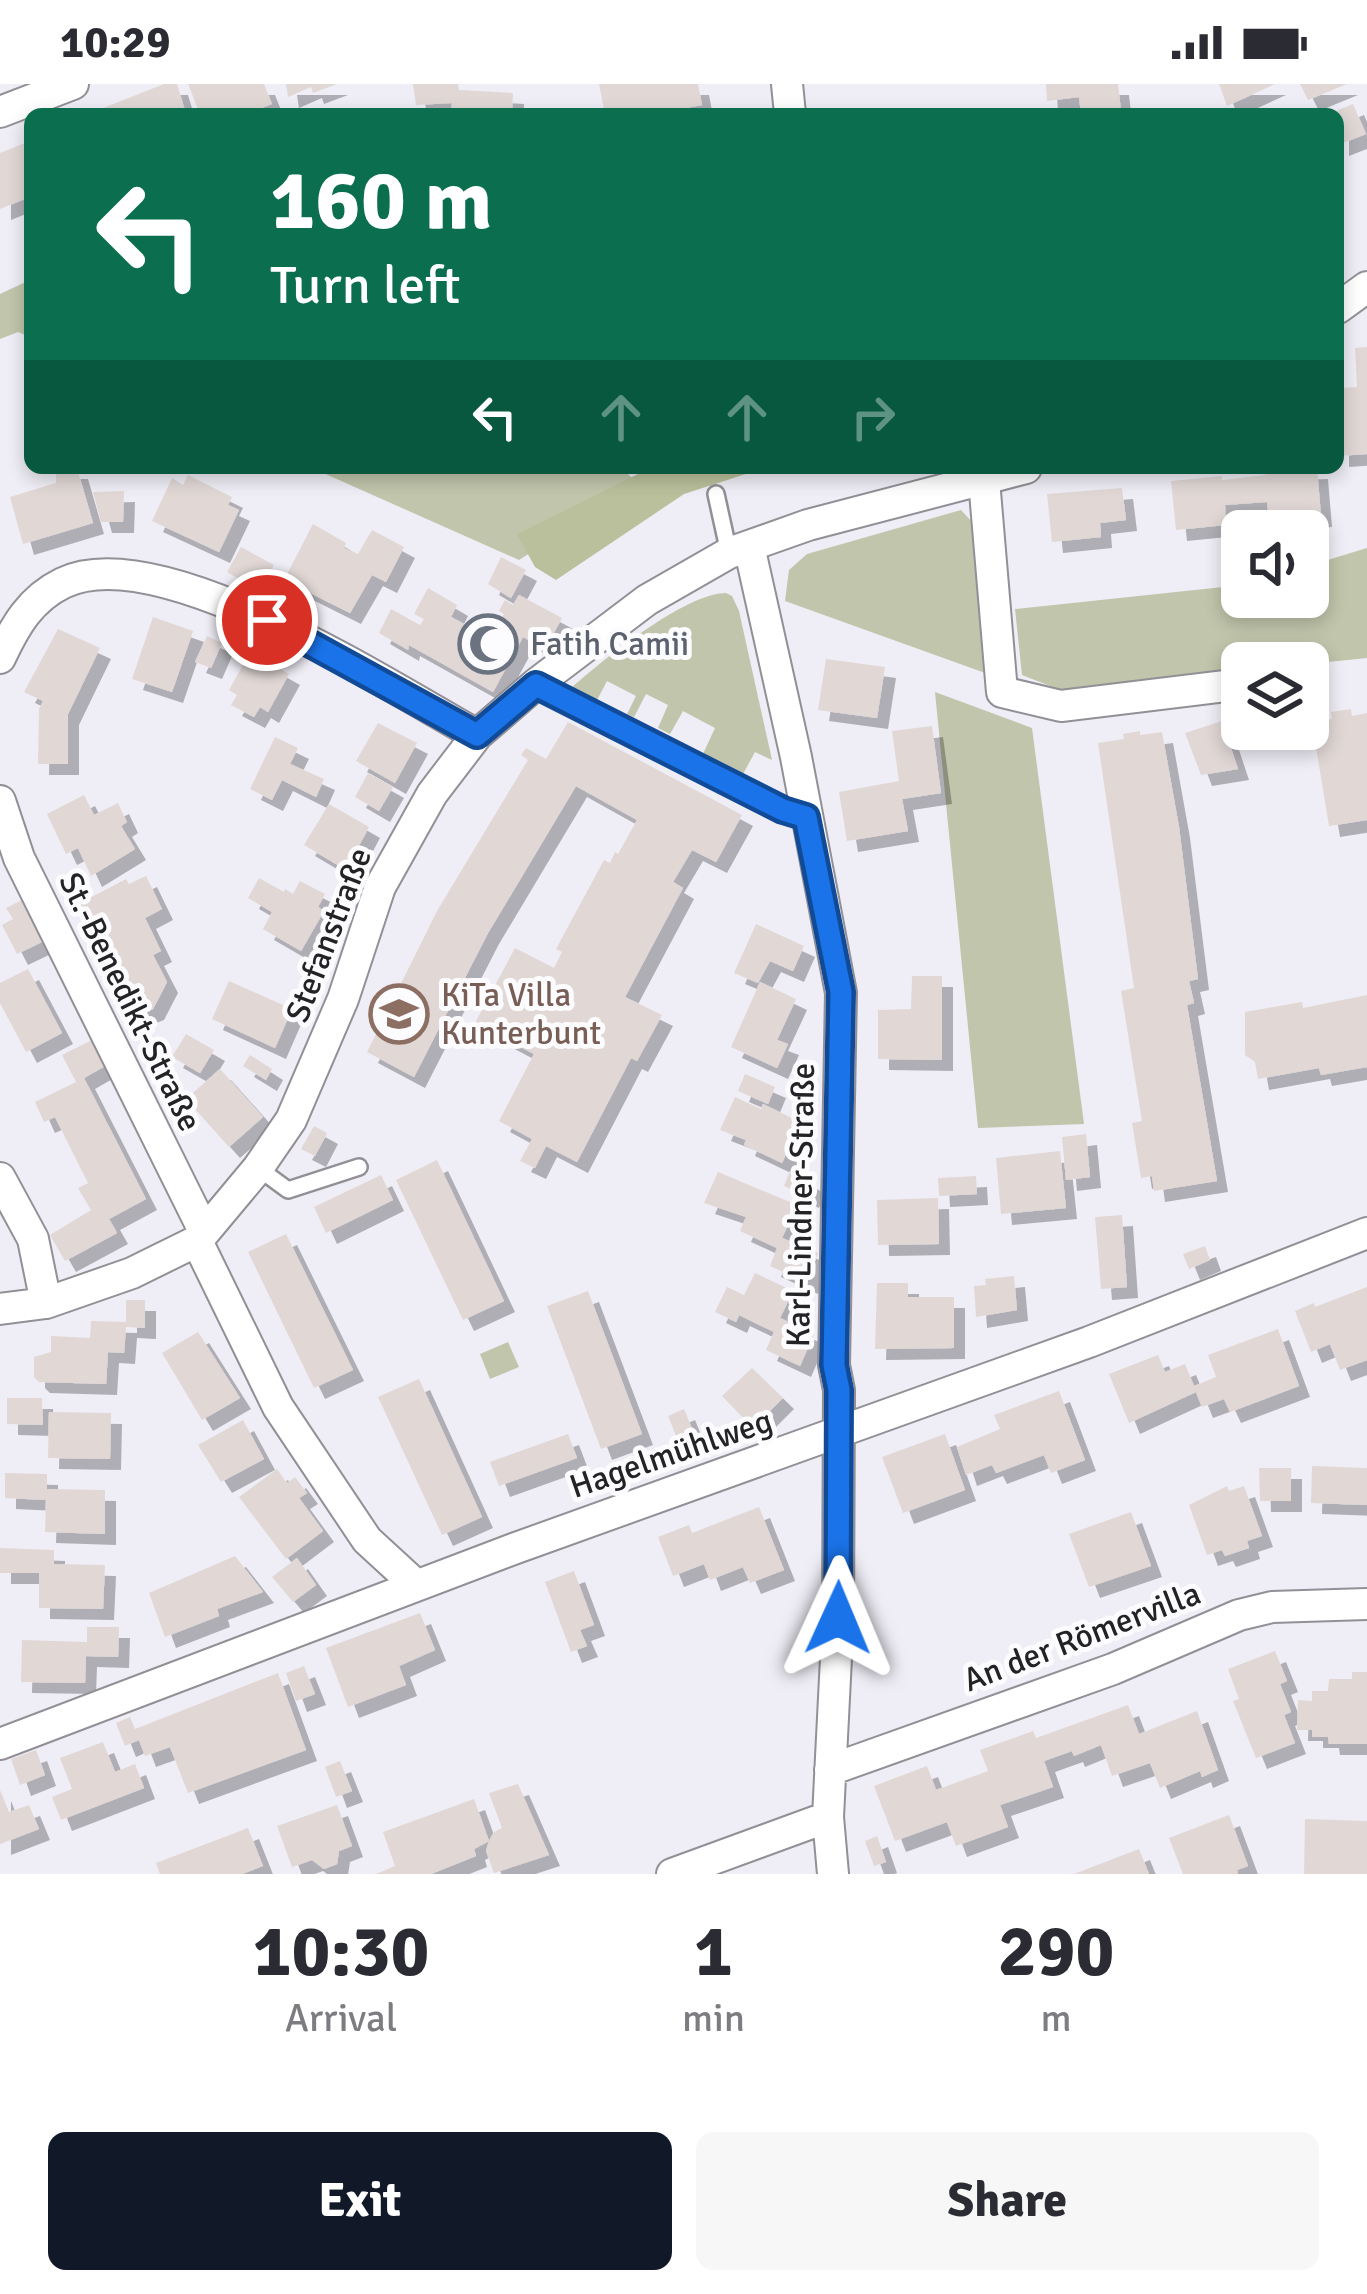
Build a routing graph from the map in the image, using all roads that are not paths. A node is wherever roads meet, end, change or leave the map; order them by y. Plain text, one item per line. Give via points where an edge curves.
1 (73, 84) edge
2 (0, 112) edge
3 (1005, 474) edge
4 (984, 480) junction
5 (716, 494) dead end
6 (739, 550) junction
7 (0, 658) edge
8 (536, 685) junction
9 (1221, 687) edge
10 (477, 735) junction
11 (0, 801) edge
12 (806, 817) junction
13 (359, 1167) dead end
14 (258, 1168) junction
15 (0, 1178) edge
16 (1367, 1233) edge
17 (201, 1236) junction
18 (46, 1304) junction
19 (0, 1309) edge
20 (839, 1433) junction
21 (416, 1586) junction
22 (1367, 1604) edge
23 (0, 1744) edge
24 (830, 1770) junction
25 (828, 1816) junction
26 (672, 1874) edge
27 (833, 1874) edge

1 - 2 street
3 - 4 street, Stefanstraße
4 - 6 street, Stefanstraße
4 - 9 street via 1002,692 1061,706
5 - 6 lane
6 - 8 street, Stefanstraße via 647,600
6 - 12 street, Karl-Lindner-Straße
7 - 10 street via 32,603 65,582 128,575 267,620
8 - 10 street, Stefanstraße
8 - 12 lane
10 - 14 street, Stefanstraße via 432,794 380,887 314,1071
11 - 17 street, St.-Benedikt-Straße
12 - 20 street, Karl-Lindner-Straße via 841,992
13 - 14 lane via 288,1190
14 - 17 street, Stefanstraße
15 - 18 street via 33,1239
16 - 20 street, Hagelmühlweg
17 - 18 street, Stefanstraße via 132,1274
17 - 21 street, St.-Benedikt-Straße via 278,1407 367,1540
18 - 19 street, Stefanstraße
20 - 21 street, Hagelmühlweg
20 - 24 street, Karl-Lindner-Straße
21 - 23 street, Hagelmühlweg
22 - 24 street, An der Römervilla via 1239,1615
24 - 25 street, Karl-Lindner-Straße
25 - 26 street
25 - 27 street, Karl-Lindner-Straße

